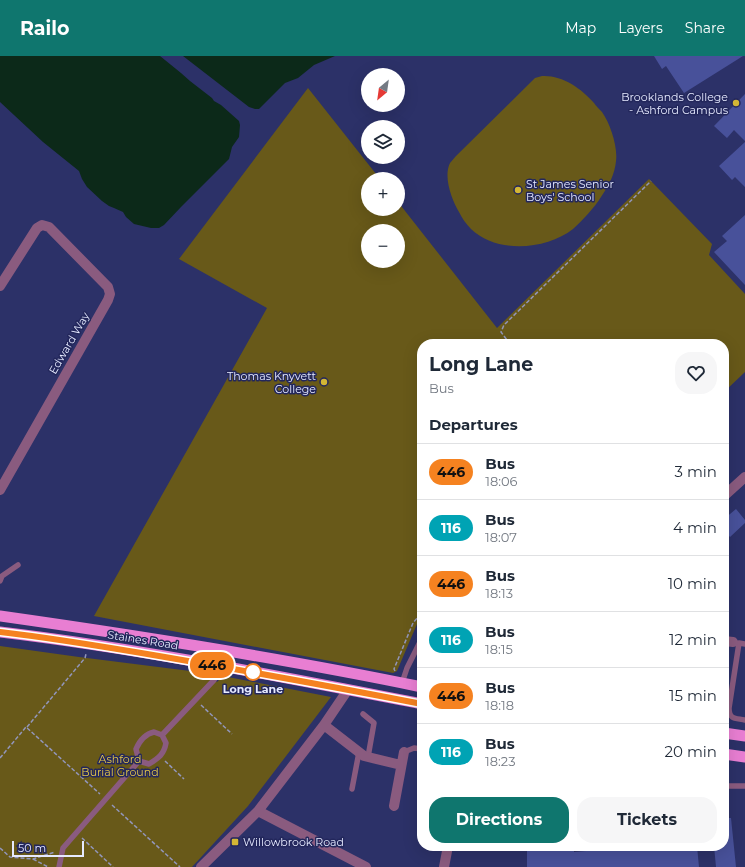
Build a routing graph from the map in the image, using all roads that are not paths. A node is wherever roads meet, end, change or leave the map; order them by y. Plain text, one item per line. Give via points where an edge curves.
1 (0, 286) edge
2 (745, 476) edge
3 (0, 490) edge
4 (729, 491) edge
5 (18, 565) dead end
6 (0, 581) edge
7 (0, 616) edge
8 (0, 632) edge
9 (745, 644) edge
10 (417, 648) edge
11 (220, 666) junction
12 (402, 683) junction
13 (417, 686) edge
14 (346, 690) junction
15 (417, 703) edge
16 (363, 714) dead end
17 (745, 720) edge
18 (324, 725) junction
19 (729, 734) edge
20 (162, 735) junction
21 (745, 736) edge
22 (417, 748) edge
23 (404, 752) joint
24 (364, 754) junction
25 (729, 755) edge
26 (745, 757) edge
27 (139, 761) junction
28 (401, 765) junction
29 (729, 786) edge
30 (745, 786) edge
31 (352, 789) dead end
32 (394, 806) dead end
33 (258, 811) junction
34 (447, 851) edge
35 (59, 867) edge
36 (202, 867) edge
37 (366, 867) edge
38 (444, 867) edge

1 - 3 street, Edward Way via 37,228 42,225 49,227 109,290 109,297
2 - 4 street
5 - 6 lane via 2,576
7 - 12 highway, Staines Road via 263,657
8 - 11 highway, Staines Road
9 - 17 lane via 739,643 729,713 734,718
10 - 12 lane
11 - 14 highway, Staines Road
11 - 20 lane via 219,674 214,680
12 - 13 highway, Staines Road
14 - 15 highway, Staines Road
14 - 18 street
16 - 24 lane via 374,724
18 - 24 street
18 - 33 street
19 - 21 highway
20 - 27 lane via 154,732 142,738 136,749
20 - 27 lane via 166,742 164,752 149,764
22 - 23 lane
23 - 28 street
24 - 28 street
24 - 31 lane
25 - 26 highway
27 - 35 lane via 63,848
28 - 32 street
29 - 30 lane
33 - 36 street
33 - 37 street
34 - 38 street

